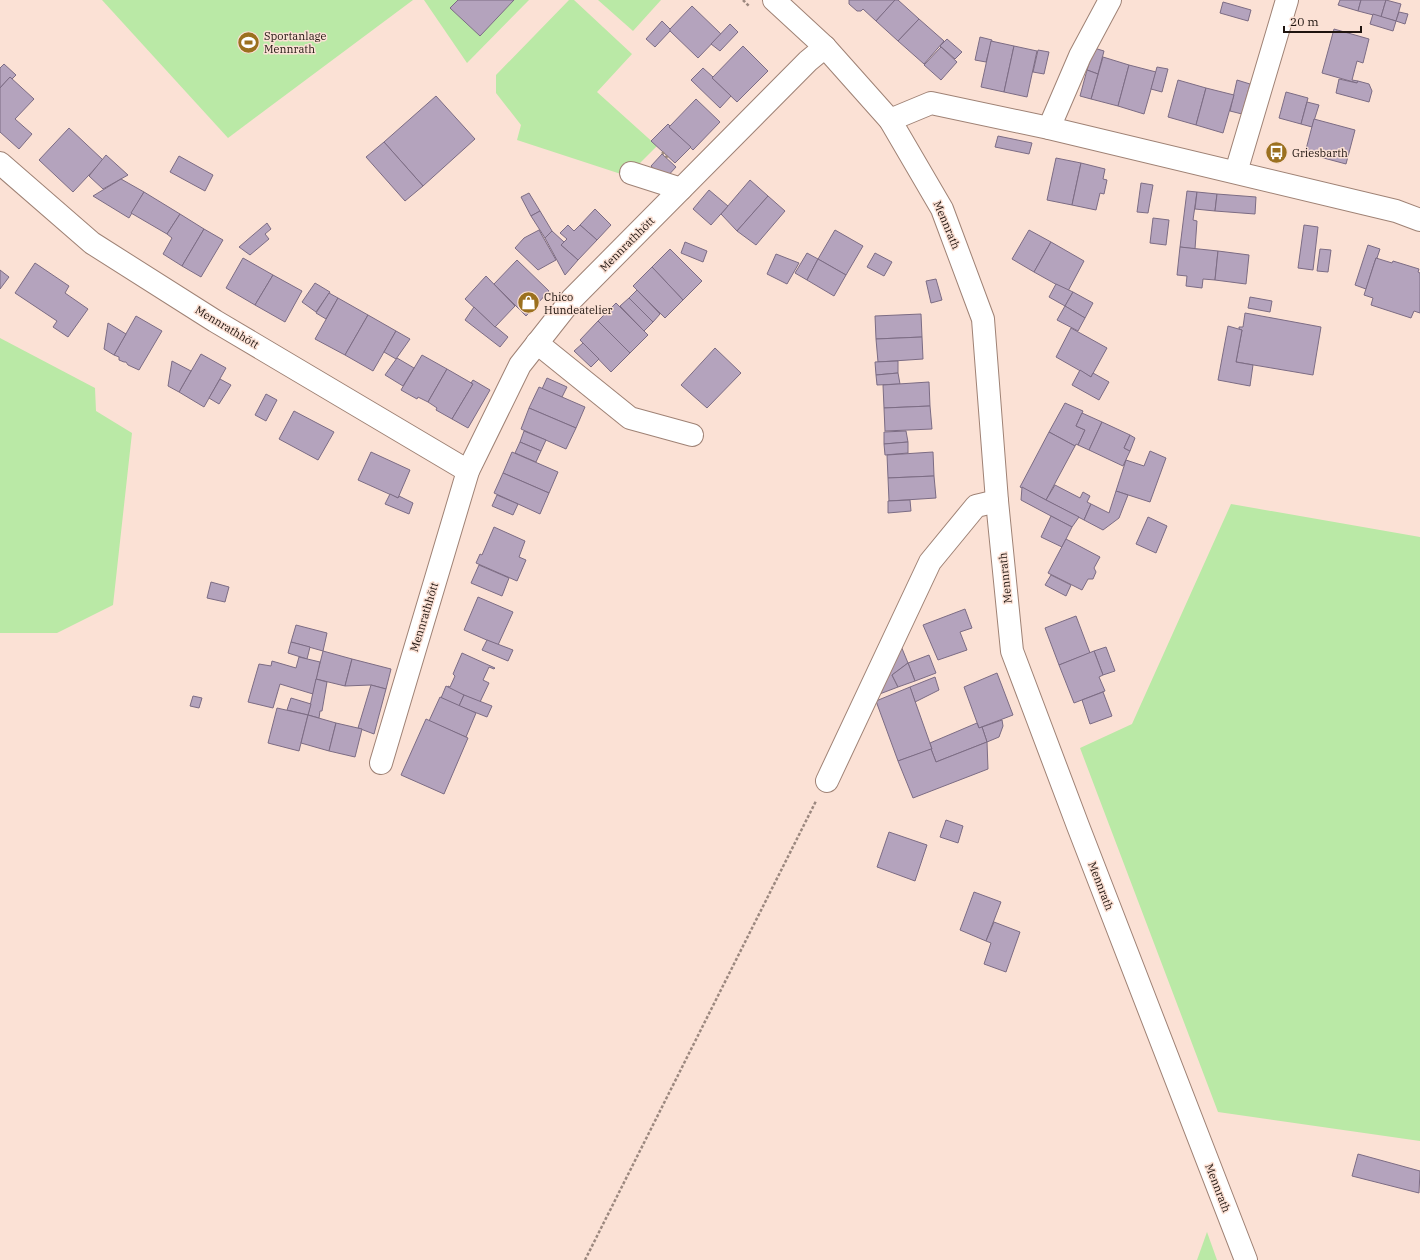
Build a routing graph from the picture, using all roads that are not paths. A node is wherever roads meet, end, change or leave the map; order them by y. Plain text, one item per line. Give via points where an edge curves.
1 (1110, 0) edge
2 (1287, 0) edge
3 (776, 1) edge
4 (825, 47) junction
5 (890, 120) junction
6 (1049, 128) junction
7 (0, 163) edge
8 (1236, 172) junction
9 (631, 173) dead end
10 (681, 189) junction
11 (1420, 220) edge
12 (537, 343) junction
13 (692, 435) dead end
14 (468, 472) junction
15 (996, 501) junction
16 (381, 763) dead end
17 (827, 781) road end
18 (1246, 1260) edge

1 - 6 street via 1080,56
2 - 8 street
3 - 4 street, Mennrath
4 - 5 street, Mennrath
4 - 10 street, Mennrathhött
5 - 6 street via 931,103
5 - 15 street, Mennrath via 942,209 983,319
6 - 8 street
7 - 14 street, Mennrathhött via 92,243 216,321
8 - 11 street via 1396,211
9 - 10 street
10 - 12 street, Mennrathhött via 572,299
12 - 13 street via 630,418
12 - 14 street, Mennrathhött via 520,365
14 - 16 street, Mennrathhött
15 - 17 street via 976,506 930,562
15 - 18 street, Mennrath via 1012,650

